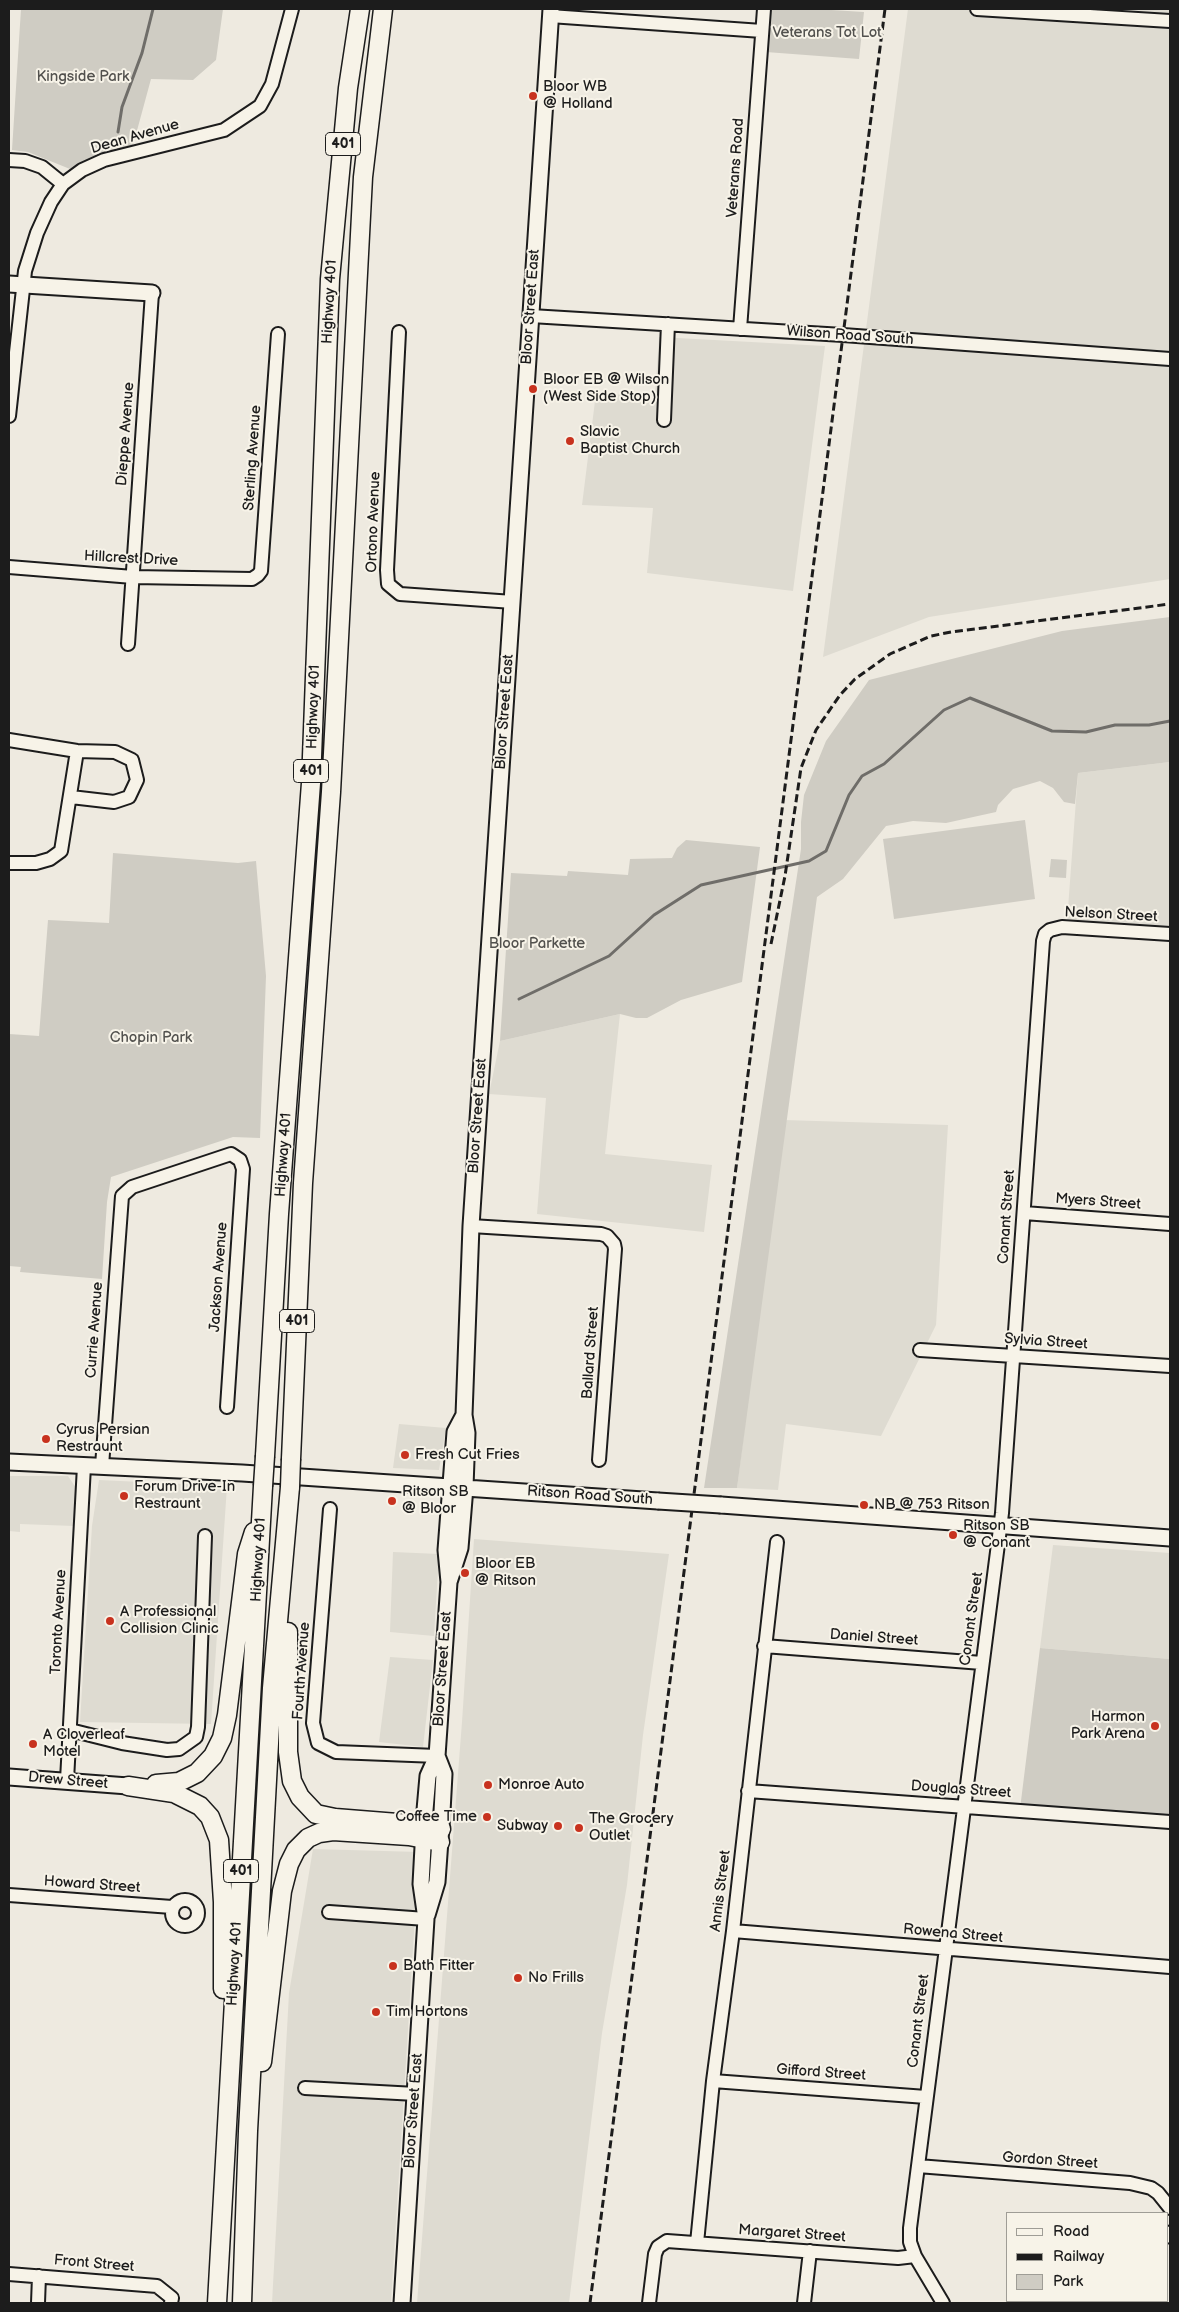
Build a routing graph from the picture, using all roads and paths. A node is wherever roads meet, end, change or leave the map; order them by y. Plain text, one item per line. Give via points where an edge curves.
1 (292, 9) edge
2 (360, 9) edge
3 (383, 9) edge
4 (395, 9) edge
5 (764, 9) edge
6 (977, 9) edge
7 (551, 12) edge
8 (1170, 21) edge
9 (762, 31) junction
10 (9, 160) edge
11 (364, 177) junction
12 (63, 184) junction
13 (16, 285) edge
14 (152, 293) joint
15 (530, 316) junction
16 (668, 324) junction
17 (740, 329) junction
18 (399, 332) dead end
19 (278, 334) dead end
20 (1170, 359) edge
21 (9, 416) edge
22 (664, 420) dead end
23 (9, 567) edge
24 (133, 577) junction
25 (252, 579) joint
26 (513, 602) junction
27 (128, 644) dead end
28 (9, 740) edge
29 (77, 751) junction
30 (71, 797) junction
31 (9, 863) edge
32 (1050, 930) joint
33 (1170, 934) edge
34 (122, 1196) joint
35 (1024, 1213) junction
36 (1170, 1224) edge
37 (471, 1226) junction
38 (920, 1350) dead end
39 (1014, 1356) junction
40 (1170, 1366) edge
41 (227, 1407) dead end
42 (599, 1460) dead end
43 (9, 1462) edge
44 (84, 1466) junction
45 (102, 1466) junction
46 (458, 1487) junction
47 (262, 1504) junction
48 (330, 1509) dead end
49 (288, 1524) junction
50 (1001, 1526) junction
51 (205, 1536) dead end
52 (1170, 1538) edge
53 (777, 1542) dead end
54 (764, 1646) junction
55 (982, 1663) junction
56 (70, 1730) junction
57 (437, 1756) junction
58 (9, 1777) edge
59 (67, 1780) junction
60 (128, 1786) junction
61 (748, 1791) junction
62 (963, 1806) junction
63 (1170, 1822) edge
64 (432, 1834) junction
65 (9, 1895) edge
66 (172, 1908) dead end
67 (329, 1912) dead end
68 (426, 1919) junction
69 (733, 1931) junction
70 (945, 1950) junction
71 (1170, 1967) edge
72 (713, 2081) junction
73 (305, 2088) dead end
74 (416, 2094) junction
75 (926, 2097) junction
76 (227, 2098) junction
77 (248, 2131) junction
78 (918, 2166) junction
79 (1170, 2208) edge
80 (698, 2243) junction
81 (810, 2251) junction
82 (915, 2256) junction
83 (9, 2274) edge
84 (39, 2276) junction
85 (172, 2301) edge
86 (38, 2303) edge
87 (217, 2303) edge
88 (242, 2303) edge
89 (402, 2303) edge
90 (649, 2303) edge
91 (804, 2303) edge
92 (943, 2303) edge

1 - 12 street, Dean Avenue via 272,84 260,106 224,130 104,160
2 - 47 highway, Highway 401 / 401, bridge via 348,88 330,279 311,783 279,1214
3 - 11 highway, Highway 401 / 401
4 - 11 highway
5 - 9 street, Veterans Road
6 - 8 street
7 - 9 street
7 - 15 main road, Bloor Street East
9 - 17 street, Veterans Road
10 - 12 street via 42,166
11 - 49 highway, Highway 401 / 401, bridge via 331,792 303,1183
12 - 13 street, Dean Avenue via 43,215 27,264
13 - 14 main road
13 - 21 street, Dean Avenue
14 - 24 street, Dieppe Avenue
15 - 16 street, Wilson Road South
15 - 26 main road, Bloor Street East
16 - 17 street, Wilson Road South
16 - 22 street
17 - 20 street, Wilson Road South
18 - 26 street, Ortono Avenue via 388,584 400,594
19 - 25 street, Sterling Avenue via 261,571
23 - 24 street, Hillcrest Drive
24 - 25 street, Hillcrest Drive
24 - 27 street, Dieppe Avenue
26 - 37 main road, Bloor Street East
28 - 29 street
29 - 30 street
29 - 30 street via 115,752 132,760 137,780 128,798 114,802
30 - 31 street via 61,851 50,859
32 - 33 street, Nelson Street via 1062,927
32 - 35 street, Conant Street via 1043,941
34 - 41 street, Jackson Avenue via 132,1186 231,1154 240,1160 243,1169
34 - 45 street, Currie Avenue
35 - 36 street, Myers Street
35 - 39 street, Conant Street
37 - 42 street, Ballard Street via 601,1234 611,1240 615,1249
37 - 46 main road, Bloor Street East via 464,1414 455,1432
38 - 39 street, Sylvia Street
39 - 40 street, Sylvia Street
39 - 50 street, Conant Street
43 - 44 main road, Ritson Road South
44 - 45 main road, Ritson Road South
44 - 56 street, Toronto Avenue
45 - 46 main road, Ritson Road South
46 - 50 main road, Ritson Road South, bridge
46 - 57 main road, Bloor Street East via 446,1550 449,1582
47 - 60 highway via 247,1554 227,1714 214,1756 197,1773 179,1782
47 - 76 highway, Highway 401 / 401
48 - 57 street, Fourth Avenue via 313,1723 318,1743 336,1752
49 - 64 highway via 288,1752 292,1780 300,1798 316,1814
49 - 77 highway, Highway 401 / 401 via 272,1688
50 - 52 main road, Ritson Road South
50 - 55 street, Conant Street
51 - 56 street via 196,1737 179,1749 167,1750
53 - 54 street, Annis Street
54 - 55 street, Daniel Street
54 - 61 street, Annis Street
55 - 62 street, Conant Street
56 - 59 street, Toronto Avenue
57 - 64 main road, Bloor Street East via 428,1776
58 - 59 main road, Drew Street
59 - 60 main road, Drew Street
60 - 76 highway via 174,1793 200,1806 210,1818 219,1840
61 - 62 street, Douglas Street
61 - 69 street, Annis Street
62 - 63 street, Douglas Street
62 - 70 street, Conant Street
64 - 68 main road, Bloor Street East via 421,1884
64 - 77 highway via 333,1831 308,1838 296,1850 282,1891 263,2059
65 - 66 street, Howard Street
67 - 68 street
68 - 74 main road, Bloor Street East
69 - 70 street, Rowena Street
69 - 72 street, Annis Street
70 - 71 street, Rowena Street
70 - 75 street, Conant Street
72 - 75 street, Gifford Street
72 - 80 street, Annis Street
73 - 74 street
74 - 89 main road, Bloor Street East
75 - 78 street, Conant Street
76 - 87 highway, Highway 401 / 401
77 - 88 highway, Highway 401 / 401
78 - 79 street, Gordon Street via 1130,2183 1151,2188
78 - 82 street, Conant Street via 910,2228
80 - 81 street, Margaret Street
80 - 90 street, Margaret Street via 667,2241 658,2247
81 - 82 street, Margaret Street via 898,2258
81 - 91 street
82 - 92 street, Conant Street
83 - 84 street, Front Street
84 - 85 street, Front Street via 158,2286
84 - 86 street

